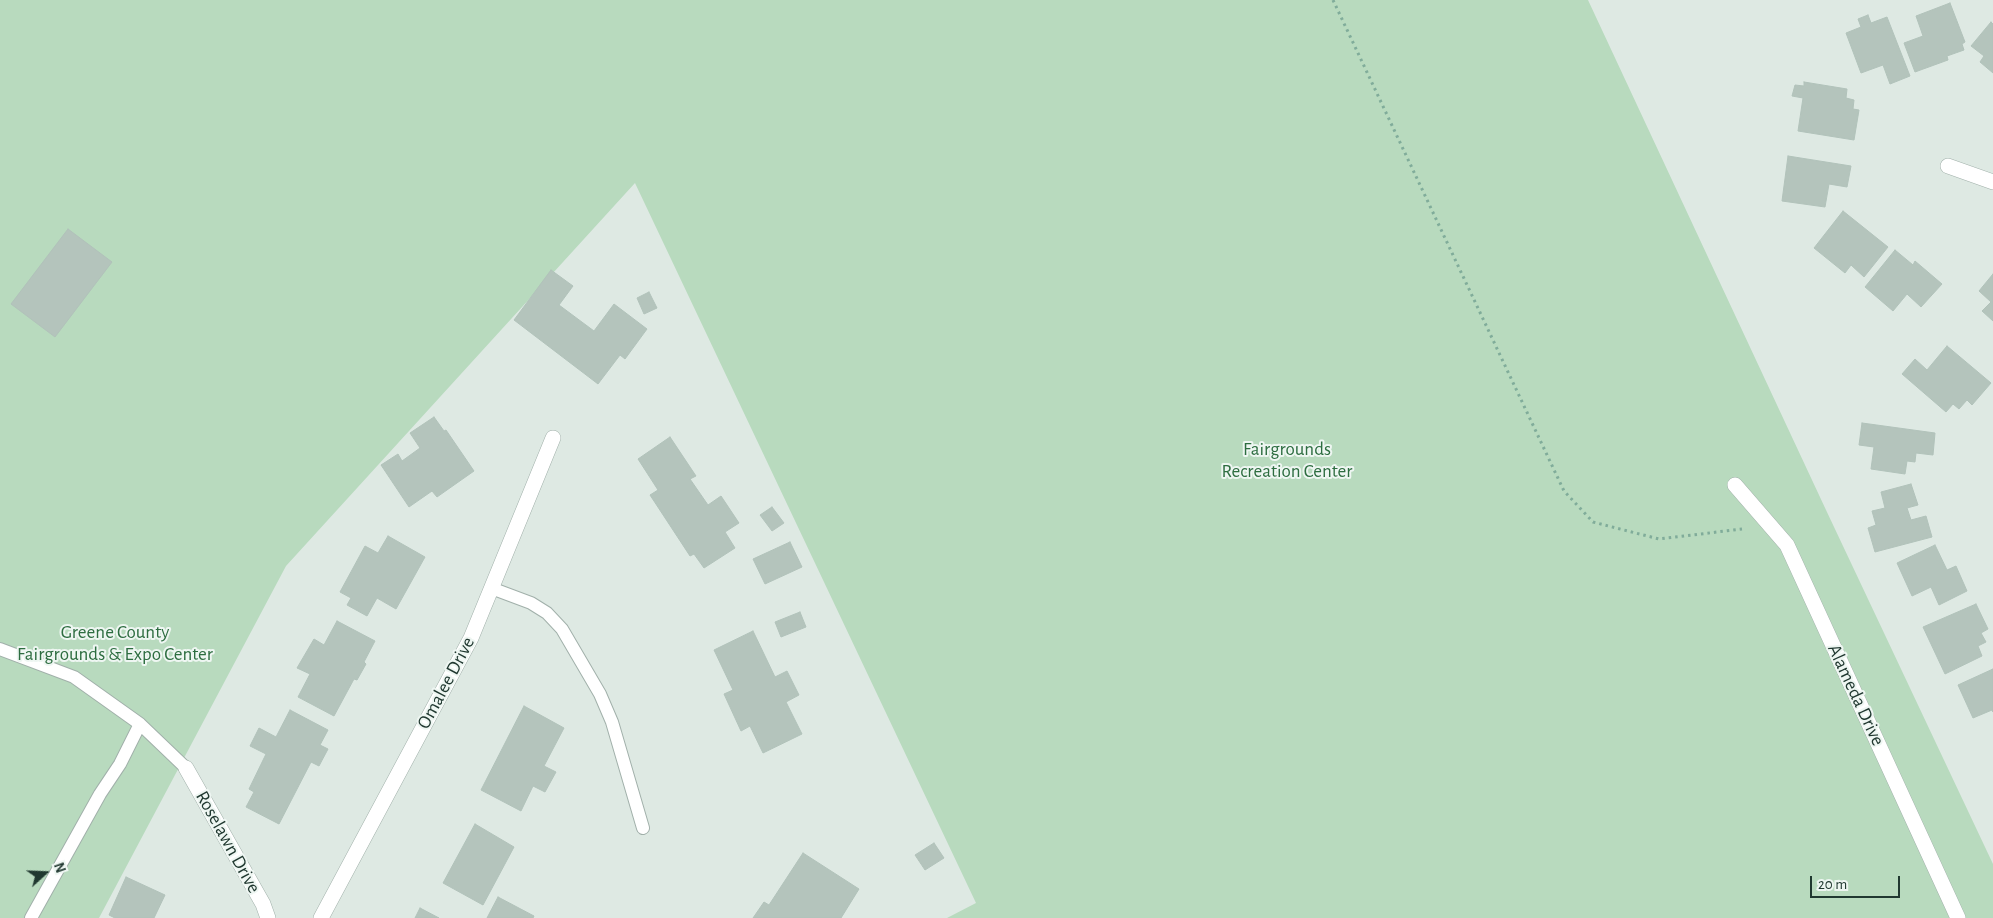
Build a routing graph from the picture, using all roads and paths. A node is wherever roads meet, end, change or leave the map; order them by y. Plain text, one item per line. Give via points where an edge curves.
1 (1332, 0) edge
2 (1948, 166) dead end
3 (1993, 182) edge
4 (553, 438) dead end
5 (1735, 485) dead end
6 (1747, 528) dead end
7 (491, 588) junction
8 (0, 649) edge
9 (140, 724) junction
10 (186, 768) joint
11 (642, 828) dead end
12 (31, 918) edge
13 (268, 918) edge
14 (321, 918) edge
15 (1958, 918) edge

1 - 6 path via 1564,491 1593,522 1659,539
2 - 3 street
4 - 7 street, Omalee Drive
5 - 15 street, Alameda Drive via 1788,545
7 - 11 lane via 531,603 547,613 562,629 600,694 612,722
7 - 14 street, Omalee Drive via 471,638
8 - 9 lane via 74,677
9 - 10 lane
9 - 12 lane
10 - 13 street, Roselawn Drive

